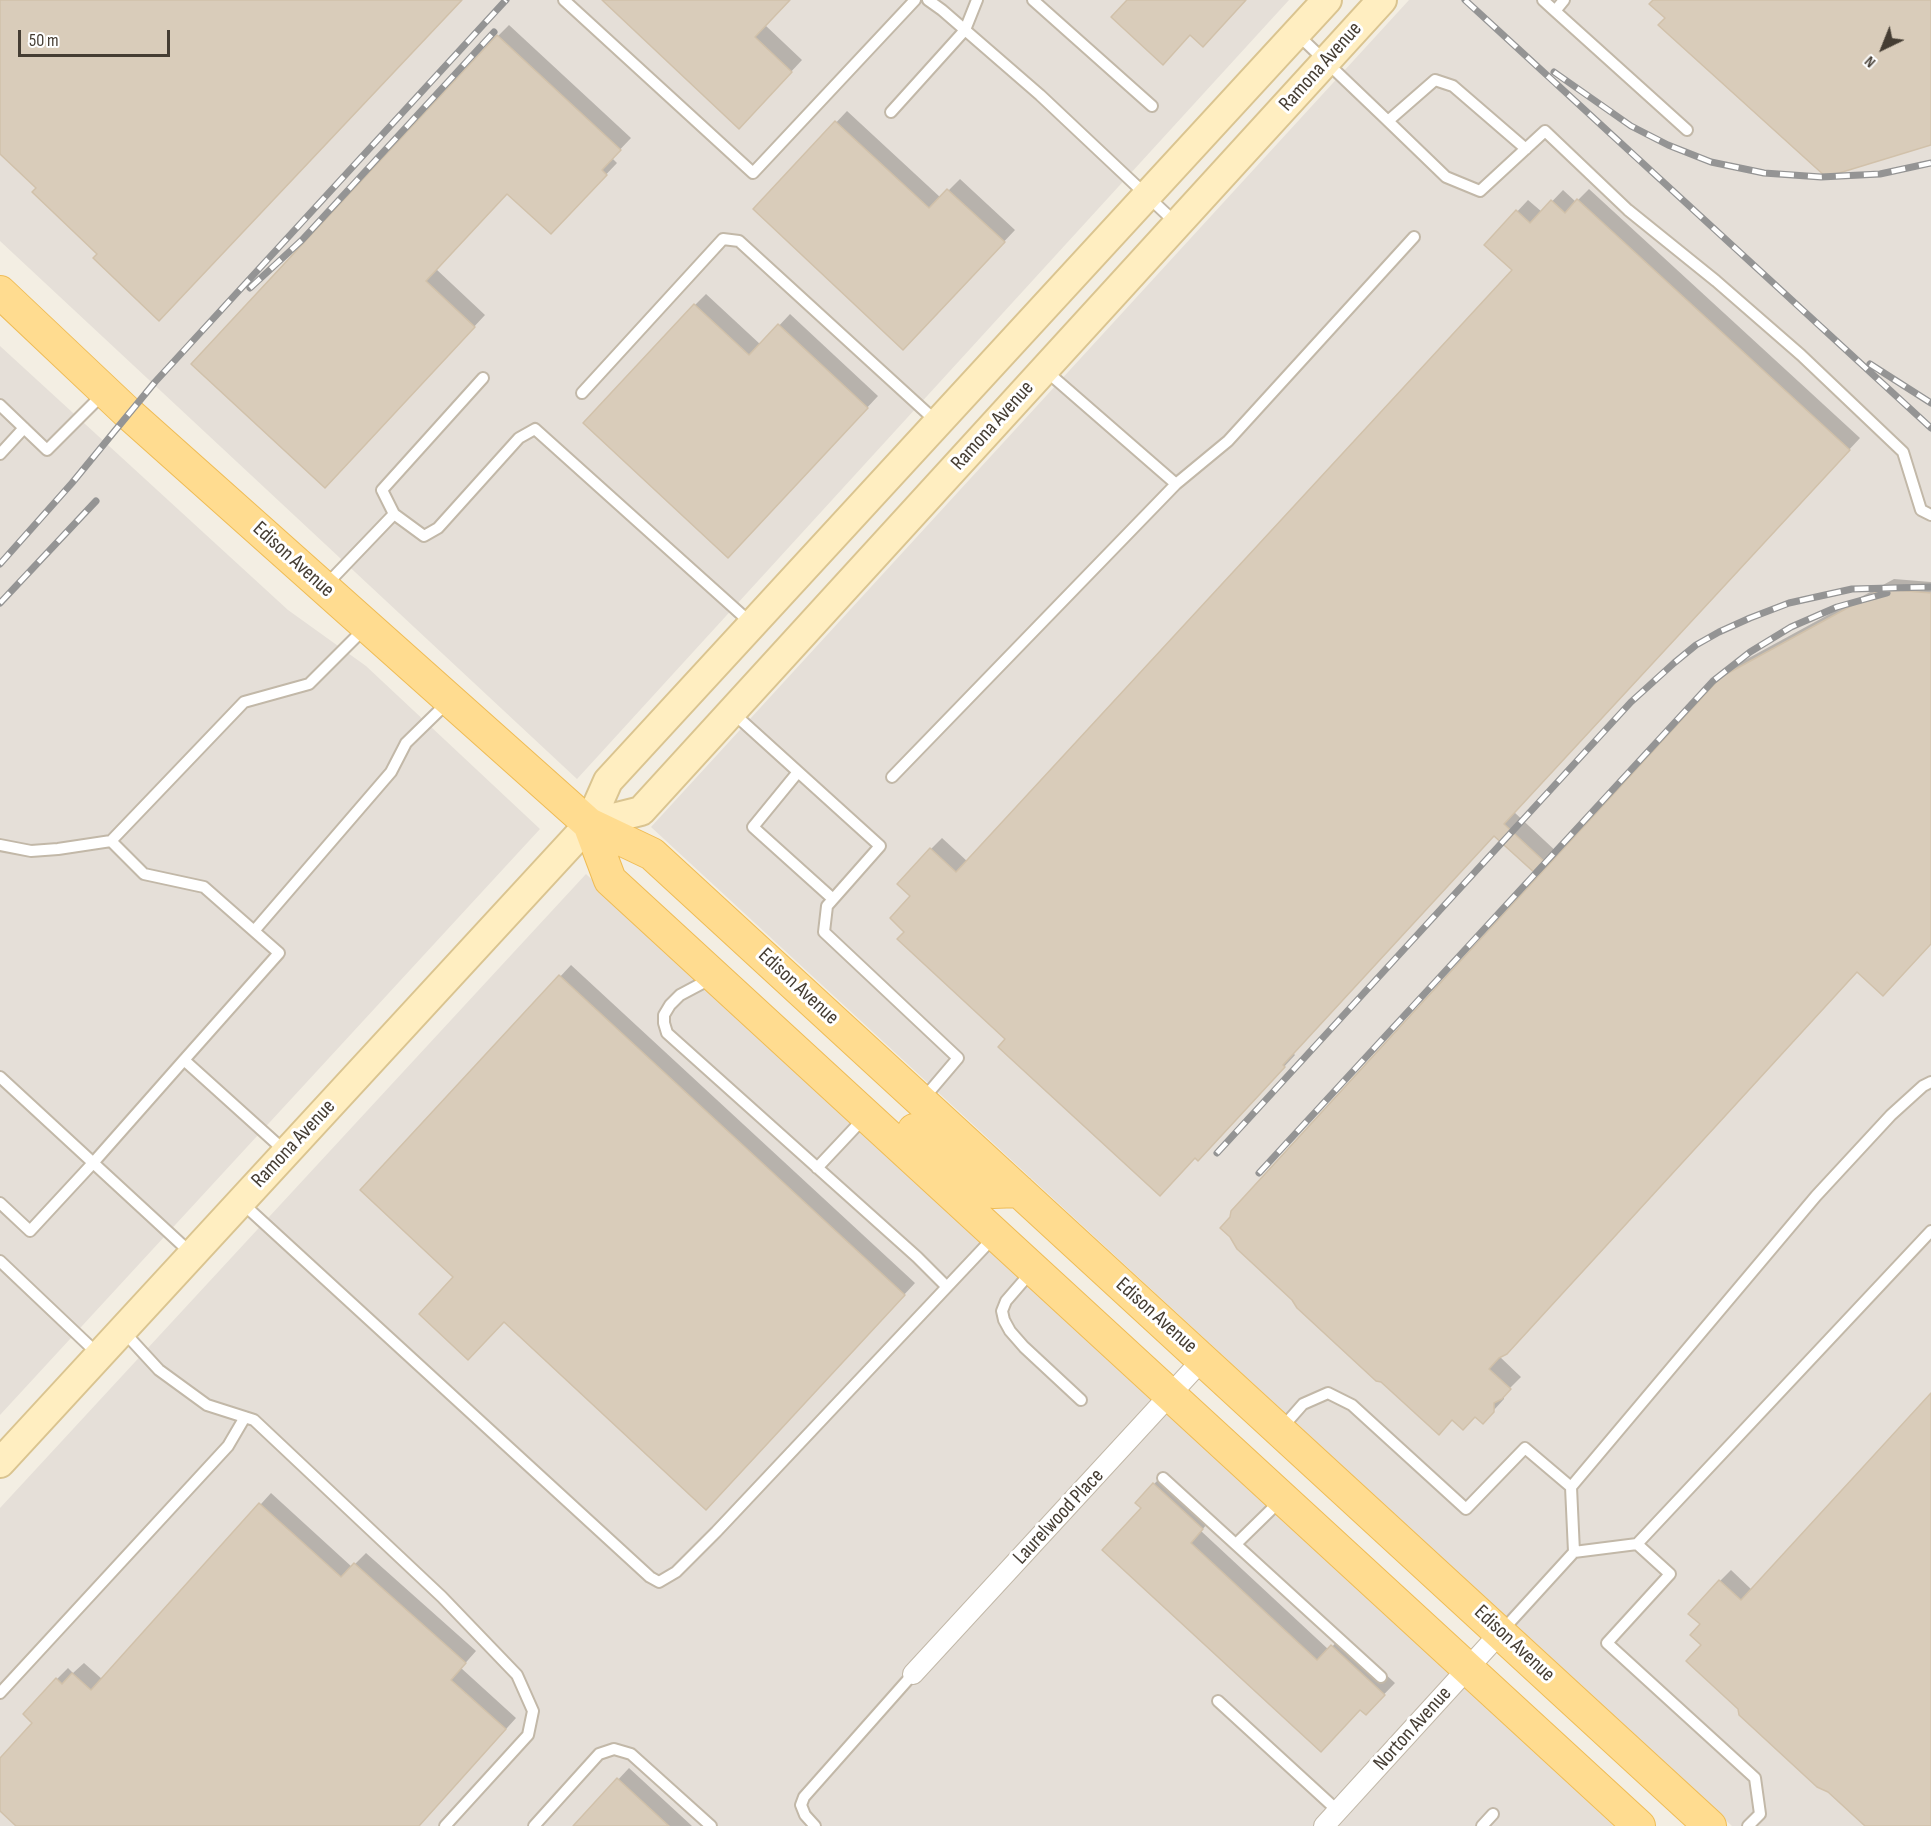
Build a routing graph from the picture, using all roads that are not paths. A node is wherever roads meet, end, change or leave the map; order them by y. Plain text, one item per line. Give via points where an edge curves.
1 (564, 0) edge
2 (915, 0) edge
3 (928, 0) edge
4 (977, 0) edge
5 (1033, 0) edge
6 (1327, 0) edge
7 (1382, 0) edge
8 (1544, 0) edge
9 (1564, 0) edge
10 (1555, 11) junction
11 (965, 30) junction
12 (1296, 34) junction
13 (1326, 62) junction
14 (1152, 106) dead end
15 (891, 112) dead end
16 (1388, 121) junction
17 (1687, 130) dead end
18 (1526, 149) junction
19 (1148, 195) junction
20 (1178, 224) junction
21 (1414, 237) dead end
22 (0, 292) edge
23 (1044, 370) junction
24 (483, 378) dead end
25 (106, 392) junction
26 (582, 393) dead end
27 (0, 405) edge
28 (937, 423) junction
29 (24, 428) junction
30 (0, 454) edge
31 (1176, 484) junction
32 (394, 514) junction
33 (1931, 515) edge
34 (324, 587) junction
35 (752, 624) junction
36 (367, 626) junction
37 (450, 700) junction
38 (732, 712) junction
39 (798, 772) junction
40 (892, 777) dead end
41 (589, 824) junction
42 (111, 841) junction
43 (0, 845) edge
44 (833, 899) junction
45 (254, 931) junction
46 (715, 976) junction
47 (184, 1060) junction
48 (0, 1077) edge
49 (1931, 1082) edge
50 (922, 1101) junction
51 (866, 1116) junction
52 (286, 1152) junction
53 (93, 1163) junction
54 (817, 1168) junction
55 (1019, 1191) junction
56 (241, 1202) junction
57 (0, 1203) edge
58 (1931, 1231) edge
59 (996, 1235) junction
60 (192, 1255) junction
61 (0, 1261) edge
62 (1034, 1269) junction
63 (947, 1287) junction
64 (122, 1330) junction
65 (100, 1355) junction
66 (1203, 1359) junction
67 (1171, 1395) junction
68 (1081, 1400) dead end
69 (245, 1417) junction
70 (1280, 1430) junction
71 (0, 1463) edge
72 (1163, 1478) dead end
73 (1571, 1487) junction
74 (1283, 1498) junction
75 (1236, 1544) junction
76 (1637, 1544) junction
77 (1574, 1552) junction
78 (1501, 1632) junction
79 (1469, 1668) junction
80 (913, 1674) joint
81 (1381, 1677) dead end
82 (0, 1693) edge
83 (1218, 1701) dead end
84 (1338, 1810) junction
85 (1493, 1814) dead end
86 (445, 1826) edge
87 (534, 1826) edge
88 (711, 1826) edge
89 (815, 1826) edge
90 (1324, 1826) edge
91 (1482, 1826) edge
92 (1639, 1826) edge
93 (1710, 1826) edge
94 (1748, 1826) edge

1 - 2 lane via 753,173
3 - 11 lane
4 - 11 lane
5 - 14 lane
6 - 12 main road, Ramona Avenue
7 - 13 main road, Ramona Avenue
8 - 10 lane
9 - 10 lane
10 - 17 lane
11 - 15 lane
11 - 19 lane
12 - 13 lane
12 - 19 main road, Ramona Avenue
13 - 16 lane
13 - 20 main road, Ramona Avenue
16 - 18 lane via 1435,80 1453,86
16 - 18 lane via 1446,177 1480,191
18 - 33 lane via 1545,130 1628,210 1800,355 1904,452 1921,510
19 - 20 lane
19 - 28 main road, Ramona Avenue
20 - 23 main road, Ramona Avenue
21 - 31 lane via 1228,441
22 - 25 main road, Edison Avenue
23 - 31 lane
23 - 38 main road, Ramona Avenue
24 - 32 lane via 382,490
25 - 29 lane via 47,450
25 - 34 main road, Edison Avenue
26 - 28 lane via 723,239 739,241
27 - 29 lane
28 - 35 main road, Ramona Avenue
29 - 30 lane
31 - 40 lane
32 - 34 lane
32 - 35 lane via 424,536 438,528 519,438 535,429
34 - 36 main road, Edison Avenue
35 - 41 main road, Ramona Avenue via 608,781
36 - 37 main road, Edison Avenue
36 - 42 lane via 309,684 244,702
37 - 41 main road, Edison Avenue
37 - 45 lane via 406,743 392,772
38 - 39 lane
38 - 41 main road, Ramona Avenue via 641,811
39 - 44 lane via 753,827
39 - 44 lane via 880,846
41 - 46 main road, Edison Avenue via 610,880
41 - 50 main road, Edison Avenue via 652,854
41 - 52 main road, Ramona Avenue
42 - 43 lane via 31,851
42 - 45 lane via 144,874 204,887
44 - 50 lane via 827,906 824,932 958,1058
45 - 47 lane via 279,953
46 - 51 main road, Edison Avenue
46 - 54 lane via 670,1005 664,1015 667,1033
47 - 52 lane
47 - 53 lane
48 - 53 lane
49 - 73 lane via 1890,1115 1816,1196
50 - 55 main road, Edison Avenue
51 - 54 lane
51 - 55 main road via 890,1114 902,1119 980,1189
51 - 59 main road, Edison Avenue
52 - 56 main road, Ramona Avenue
53 - 57 lane via 30,1230
53 - 60 lane
54 - 63 lane
55 - 66 main road, Edison Avenue
56 - 60 main road, Ramona Avenue
56 - 63 lane via 659,1582 676,1572 716,1532
58 - 76 lane
59 - 62 main road, Edison Avenue
59 - 63 lane
60 - 64 main road, Ramona Avenue
61 - 65 lane
62 - 67 main road, Edison Avenue
62 - 68 lane via 1006,1301 1004,1320 1024,1347
64 - 65 main road, Ramona Avenue
64 - 69 lane via 159,1370 207,1405
65 - 71 main road, Ramona Avenue
66 - 67 street, Laurelwood Place
66 - 70 main road, Edison Avenue
67 - 74 main road, Edison Avenue
67 - 80 street, Laurelwood Place
69 - 82 lane via 228,1446
69 - 86 lane via 254,1420 442,1597 517,1675 533,1711 528,1736
70 - 73 lane via 1303,1404 1328,1393 1352,1405 1466,1509 1525,1448
70 - 78 main road, Edison Avenue
72 - 75 lane
73 - 77 lane
74 - 75 lane
74 - 79 main road, Edison Avenue
75 - 81 lane
76 - 77 lane
76 - 94 lane via 1670,1574 1607,1643 1755,1778 1760,1814
77 - 78 lane
78 - 79 street, Norton Avenue
78 - 93 main road, Edison Avenue
79 - 84 street, Norton Avenue
79 - 92 main road, Edison Avenue
80 - 89 lane via 804,1797 801,1805
83 - 84 lane
84 - 90 street, Norton Avenue
85 - 91 lane
87 - 88 lane via 599,1754 614,1749 631,1754

